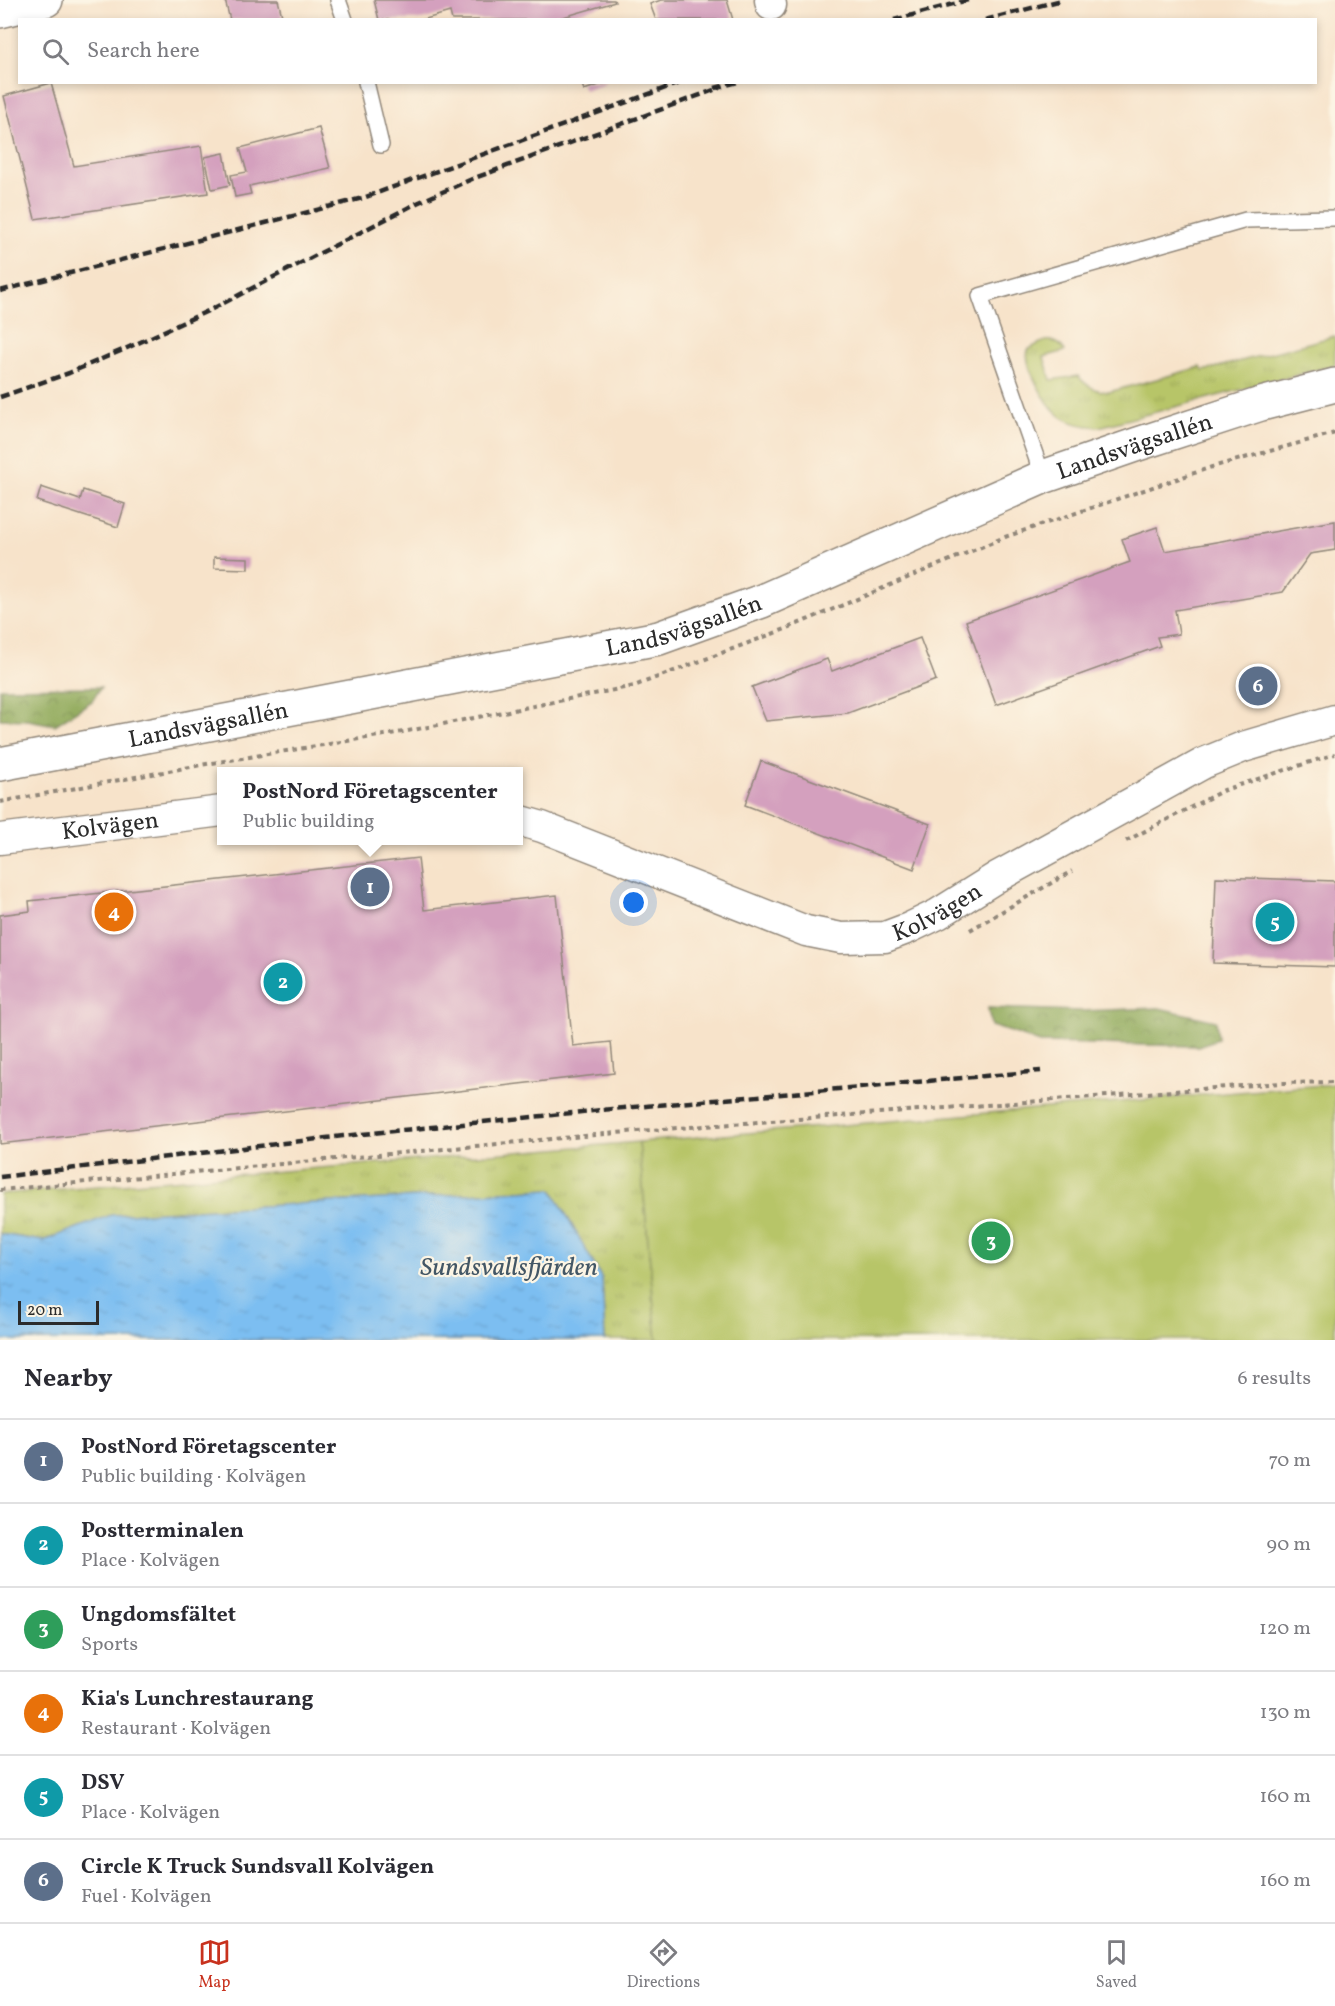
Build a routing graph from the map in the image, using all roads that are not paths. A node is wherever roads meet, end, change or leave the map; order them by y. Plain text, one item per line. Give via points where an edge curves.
1 (46, 0) edge
2 (338, 0) edge
3 (0, 10) edge
4 (344, 18) edge
5 (366, 84) edge
6 (381, 145) dead end
7 (1335, 218) edge
8 (1335, 385) edge
9 (1043, 477) junction
10 (1335, 720) edge
11 (0, 764) edge
12 (217, 812) edge
13 (523, 821) edge
14 (0, 839) edge

1 - 3 main road
2 - 4 lane
5 - 6 lane
7 - 9 lane via 1246,220 980,296
8 - 9 main road, Landsvägsallén via 1261,404
9 - 11 main road, Landsvägsallén via 762,601 659,638
10 - 13 street, Kolvägen via 1243,747 1204,763 997,877 938,914 885,937 842,938 806,931
12 - 14 street, Kolvägen

